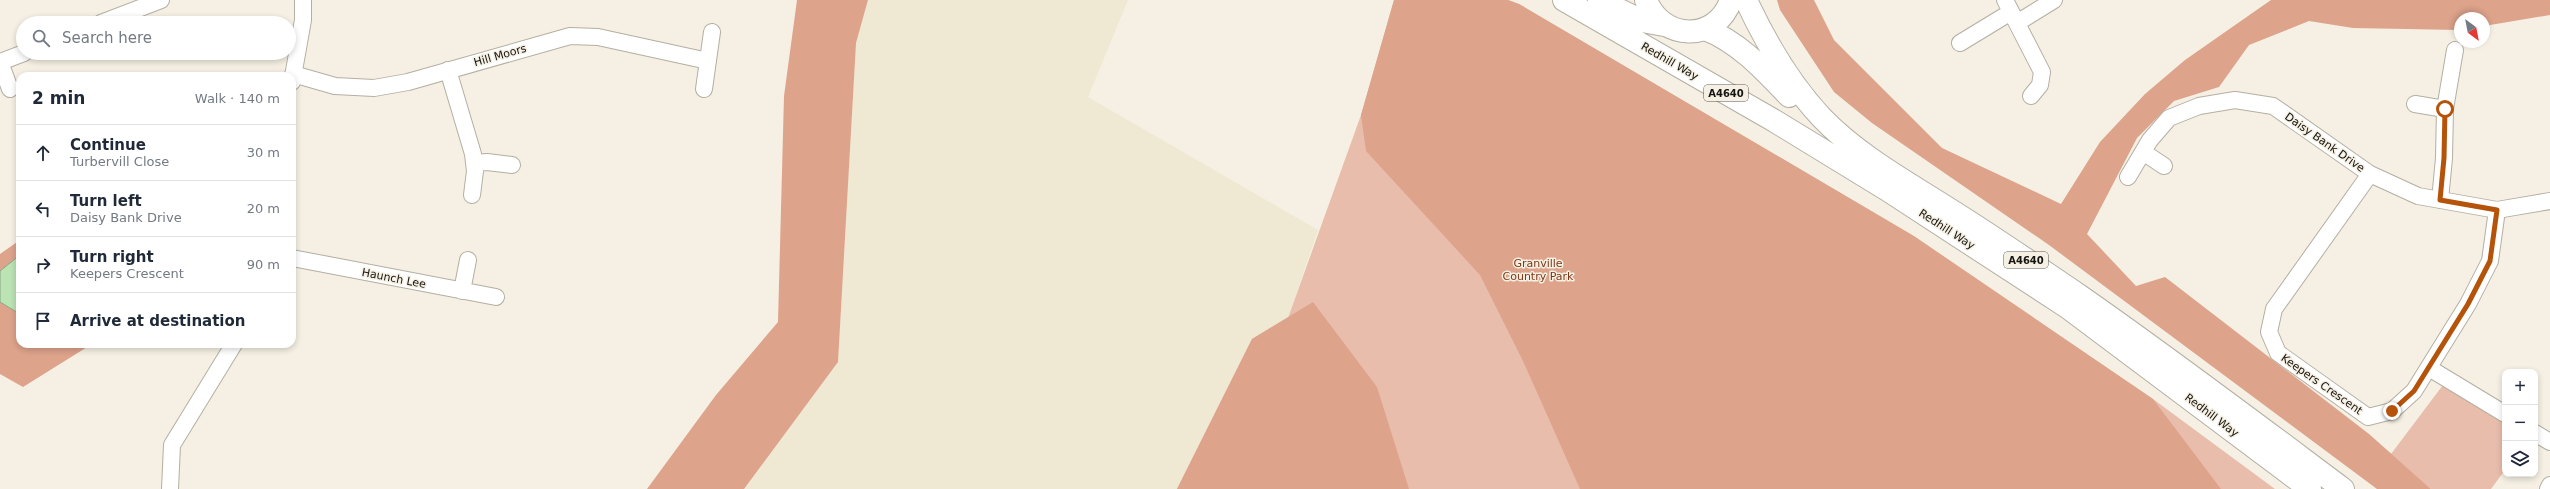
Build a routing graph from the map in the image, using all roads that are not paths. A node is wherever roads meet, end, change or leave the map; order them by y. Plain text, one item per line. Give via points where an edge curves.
1 (161, 0) edge
2 (303, 0) edge
3 (1564, 0) edge
4 (1599, 0) edge
5 (1646, 0) edge
6 (1731, 0) edge
7 (1746, 0) edge
8 (2054, 0) edge
9 (2011, 12) edge
10 (129, 16) edge
11 (1664, 25) junction
12 (1705, 29) junction
13 (712, 32) dead end
14 (1960, 43) dead end
15 (2455, 50) dead end
16 (16, 56) edge
17 (296, 59) edge
18 (296, 60) edge
19 (708, 61) junction
20 (448, 70) junction
21 (294, 72) edge
22 (296, 79) edge
23 (10, 89) dead end
24 (704, 89) dead end
25 (2031, 96) dead end
26 (2415, 104) dead end
27 (2445, 109) junction
28 (2143, 152) junction
29 (474, 163) junction
30 (512, 164) dead end
31 (2164, 166) dead end
32 (2370, 174) junction
33 (2128, 177) dead end
34 (1886, 189) junction
35 (472, 195) dead end
36 (2440, 200) junction
37 (2550, 201) edge
38 (2497, 210) junction
39 (296, 259) edge
40 (468, 260) dead end
41 (462, 291) junction
42 (496, 297) dead end
43 (232, 348) edge
44 (2429, 368) junction
45 (2502, 412) edge
46 (2538, 435) edge
47 (2550, 442) edge
48 (2550, 485) edge
49 (170, 489) edge
50 (2310, 489) edge
51 (2343, 489) edge
52 (2548, 489) edge

1 - 10 street
2 - 17 street
3 - 34 main road, Redhill Way / A4640 via 1773,120
4 - 11 main road via 1642,21
5 - 11 main road via 1655,17
6 - 12 main road via 1722,16
7 - 51 main road, Redhill Way / A4640 via 1764,38 1796,88 1822,118 1849,143 1872,161 1997,239 2140,338
8 - 9 street
9 - 14 street
9 - 25 street via 2042,72 2040,85
11 - 12 main road via 1682,32
12 - 34 main road, A4640 via 1748,56 1832,140 1872,171
13 - 19 street
15 - 27 street
16 - 23 street via 0,62
18 - 21 street
19 - 20 street, Hill Moors via 598,37 570,36
19 - 24 street
20 - 22 street, Hill Moors via 408,82 374,88 336,86
20 - 29 street
26 - 27 street
27 - 36 street
28 - 31 street
28 - 32 street, Daisy Bank Drive via 2169,118 2199,106 2234,100 2273,106
28 - 33 street, Daisy Bank Drive
29 - 30 street
29 - 35 street
32 - 36 street, Daisy Bank Drive via 2418,196
32 - 44 street, Keepers Crescent via 2274,309 2270,332 2278,353 2368,417 2392,411 2414,391
34 - 50 main road, Redhill Way / A4640 via 2067,307
36 - 38 street, Daisy Bank Drive
37 - 38 street, Daisy Bank Drive
38 - 44 street, Keepers Crescent via 2490,261 2468,304
39 - 41 street, Haunch Lee
40 - 41 street
41 - 42 street, Haunch Lee
43 - 49 street via 172,445
44 - 45 street
46 - 47 street
48 - 52 street

